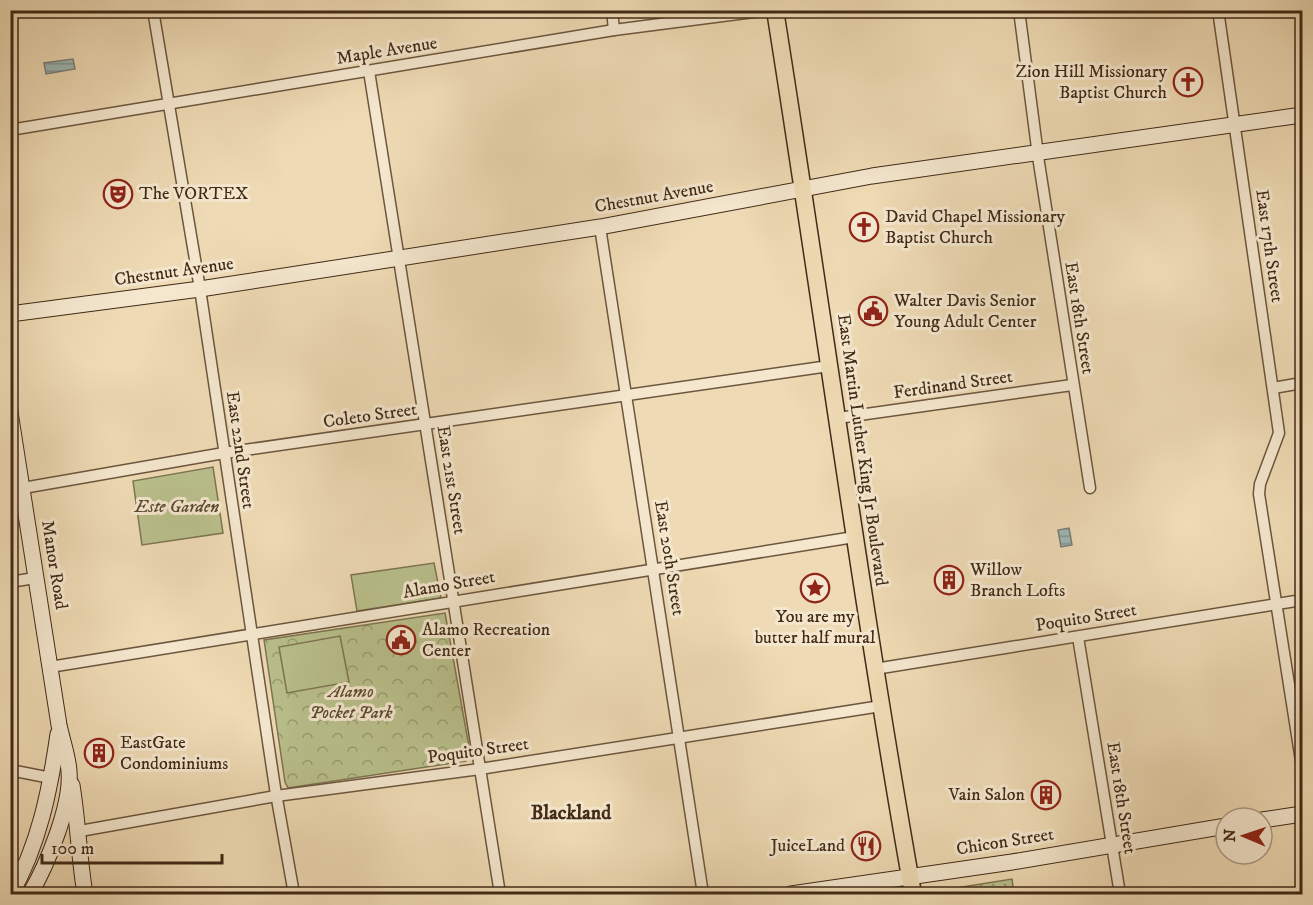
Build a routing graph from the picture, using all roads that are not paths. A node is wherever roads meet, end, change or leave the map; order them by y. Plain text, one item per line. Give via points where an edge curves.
1 (153, 10) edge
2 (612, 10) edge
3 (770, 10) edge
4 (775, 10) edge
5 (1019, 10) edge
6 (1218, 10) edge
7 (614, 30) junction
8 (369, 70) junction
9 (168, 103) junction
10 (1302, 114) edge
11 (1235, 125) junction
12 (10, 130) edge
13 (1037, 151) junction
14 (804, 189) junction
15 (600, 227) junction
16 (399, 257) junction
17 (200, 289) junction
18 (10, 314) edge
19 (829, 366) junction
20 (1302, 384) edge
21 (1072, 385) junction
22 (1273, 388) junction
23 (628, 396) junction
24 (10, 412) edge
25 (838, 418) junction
26 (426, 425) junction
27 (224, 453) junction
28 (23, 488) junction
29 (1090, 488) dead end
30 (854, 537) junction
31 (654, 568) junction
32 (35, 578) junction
33 (10, 582) edge
34 (454, 600) junction
35 (1302, 600) edge
36 (1278, 604) junction
37 (251, 636) junction
38 (1078, 637) junction
39 (50, 666) junction
40 (875, 669) junction
41 (881, 706) junction
42 (59, 725) junction
43 (680, 737) junction
44 (1302, 767) edge
45 (480, 768) junction
46 (10, 770) edge
47 (69, 773) junction
48 (51, 778) junction
49 (276, 796) junction
50 (1302, 814) edge
51 (1274, 818) edge
52 (1214, 828) edge
53 (80, 831) junction
54 (1112, 844) junction
55 (910, 877) junction
56 (11, 894) edge
57 (30, 894) edge
58 (85, 894) edge
59 (294, 894) edge
60 (500, 894) edge
61 (703, 894) edge
62 (790, 894) edge
63 (913, 894) edge
64 (1120, 894) edge

1 - 9 street, East 22nd Street
2 - 7 street
3 - 7 street, Maple Avenue
4 - 14 main road, East Martin Luther King Jr Boulevard
5 - 13 street, East 18th Street
6 - 11 street, East 17th Street
7 - 8 street, Maple Avenue
8 - 9 street, Maple Avenue
8 - 16 street, East 21st Street
9 - 12 street, Maple Avenue
9 - 17 street, East 22nd Street
10 - 11 main road, Chestnut Avenue
11 - 13 main road, Chestnut Avenue
11 - 22 street, East 17th Street
13 - 14 main road, Chestnut Avenue
13 - 21 street, East 18th Street
14 - 15 main road, Chestnut Avenue
14 - 19 main road, East Martin Luther King Jr Boulevard
15 - 16 main road, Chestnut Avenue
15 - 23 street, East 20th Street
16 - 17 main road, Chestnut Avenue
16 - 26 street, East 21st Street
17 - 18 main road, Chestnut Avenue
17 - 27 street, East 22nd Street
19 - 23 street, Coleto Street
19 - 25 main road, East Martin Luther King Jr Boulevard
20 - 22 street
21 - 25 street, Ferdinand Street
21 - 29 street, East 18th Street
22 - 36 street, East 17th Street via 1279,433 1259,494
23 - 26 street, Coleto Street
23 - 31 street, East 20th Street
24 - 28 main road, Manor Road
25 - 30 main road, East Martin Luther King Jr Boulevard
26 - 27 street, Coleto Street
26 - 34 street, East 21st Street
27 - 28 street, Coleto Street
27 - 37 street, East 22nd Street
28 - 32 main road, Manor Road
30 - 31 street, Alamo Street
30 - 40 main road, East Martin Luther King Jr Boulevard
31 - 34 street, Alamo Street
31 - 43 street, East 20th Street
32 - 33 street
32 - 39 main road, Manor Road
34 - 37 street, Alamo Street via 432,607
34 - 45 street, East 21st Street
35 - 36 street, Poquito Street
36 - 38 street, Poquito Street
36 - 44 street, East 17th Street
37 - 39 street, Alamo Street
37 - 49 street, East 22nd Street
38 - 40 street, Poquito Street
38 - 54 street, East 18th Street
39 - 42 main road, Manor Road
40 - 41 main road, East Martin Luther King Jr Boulevard
41 - 43 street, Poquito Street
41 - 55 main road, East Martin Luther King Jr Boulevard
42 - 47 main road
42 - 48 main road
43 - 45 street, Poquito Street
43 - 61 street, East 20th Street
45 - 49 street, Poquito Street
45 - 60 street, East 21st Street
46 - 48 street
47 - 53 main road
47 - 57 main road via 49,857
48 - 56 main road via 33,849
49 - 53 street, Poquito Street
49 - 59 street, East 22nd Street
50 - 51 main road
52 - 54 main road, Chicon Street
53 - 58 main road
54 - 55 main road, Chicon Street
54 - 64 street, East 18th Street
55 - 62 main road, Chicon Street
55 - 63 main road, East Martin Luther King Jr Boulevard

